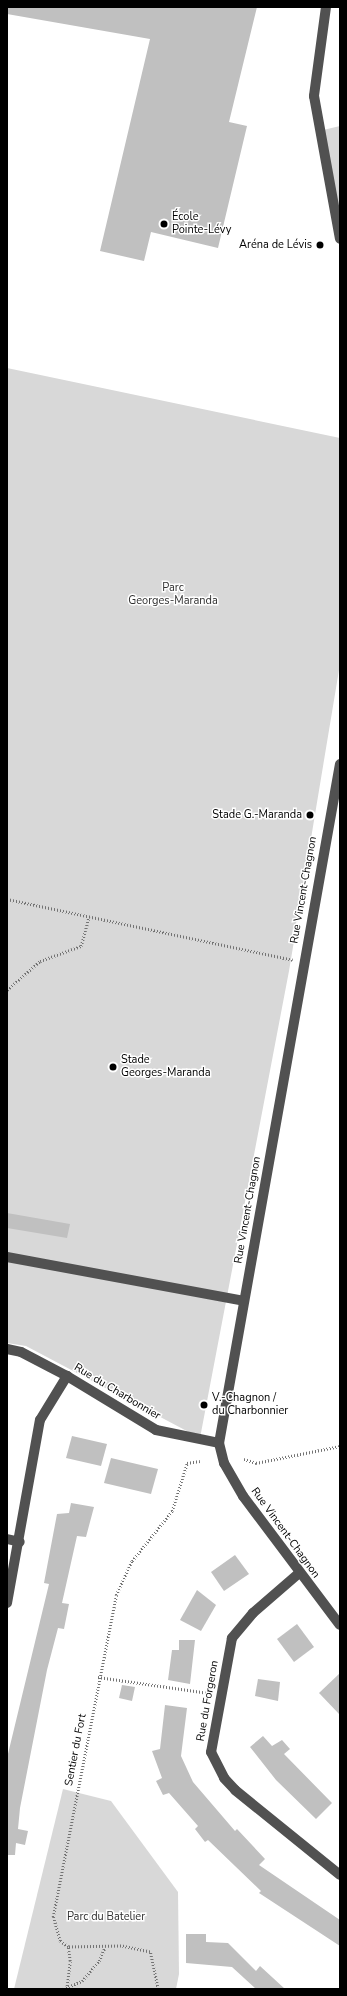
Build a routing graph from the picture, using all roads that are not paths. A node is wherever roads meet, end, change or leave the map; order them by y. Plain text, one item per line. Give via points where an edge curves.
1 (326, 7) edge
2 (340, 239) edge
3 (340, 764) edge
4 (7, 1257) edge
5 (244, 1301) junction
6 (7, 1349) edge
7 (67, 1376) junction
8 (219, 1443) junction
9 (7, 1539) edge
10 (20, 1542) junction
11 (298, 1574) junction
12 (7, 1602) edge
13 (340, 1625) edge
14 (340, 1875) edge

1 - 2 street via 314,96
3 - 5 street, Rue Vincent-Chagnon
4 - 5 street
5 - 8 street, Rue Vincent-Chagnon
6 - 7 street, Rue du Charbonnier via 22,1352
7 - 8 street, Rue du Charbonnier via 156,1430
7 - 10 street via 40,1420
8 - 11 street, Rue Vincent-Chagnon via 230,1475
9 - 10 street
10 - 12 street
11 - 13 street, Rue Vincent-Chagnon
11 - 14 street, Rue du Forgeron via 241,1624 232,1638 211,1752 224,1778

